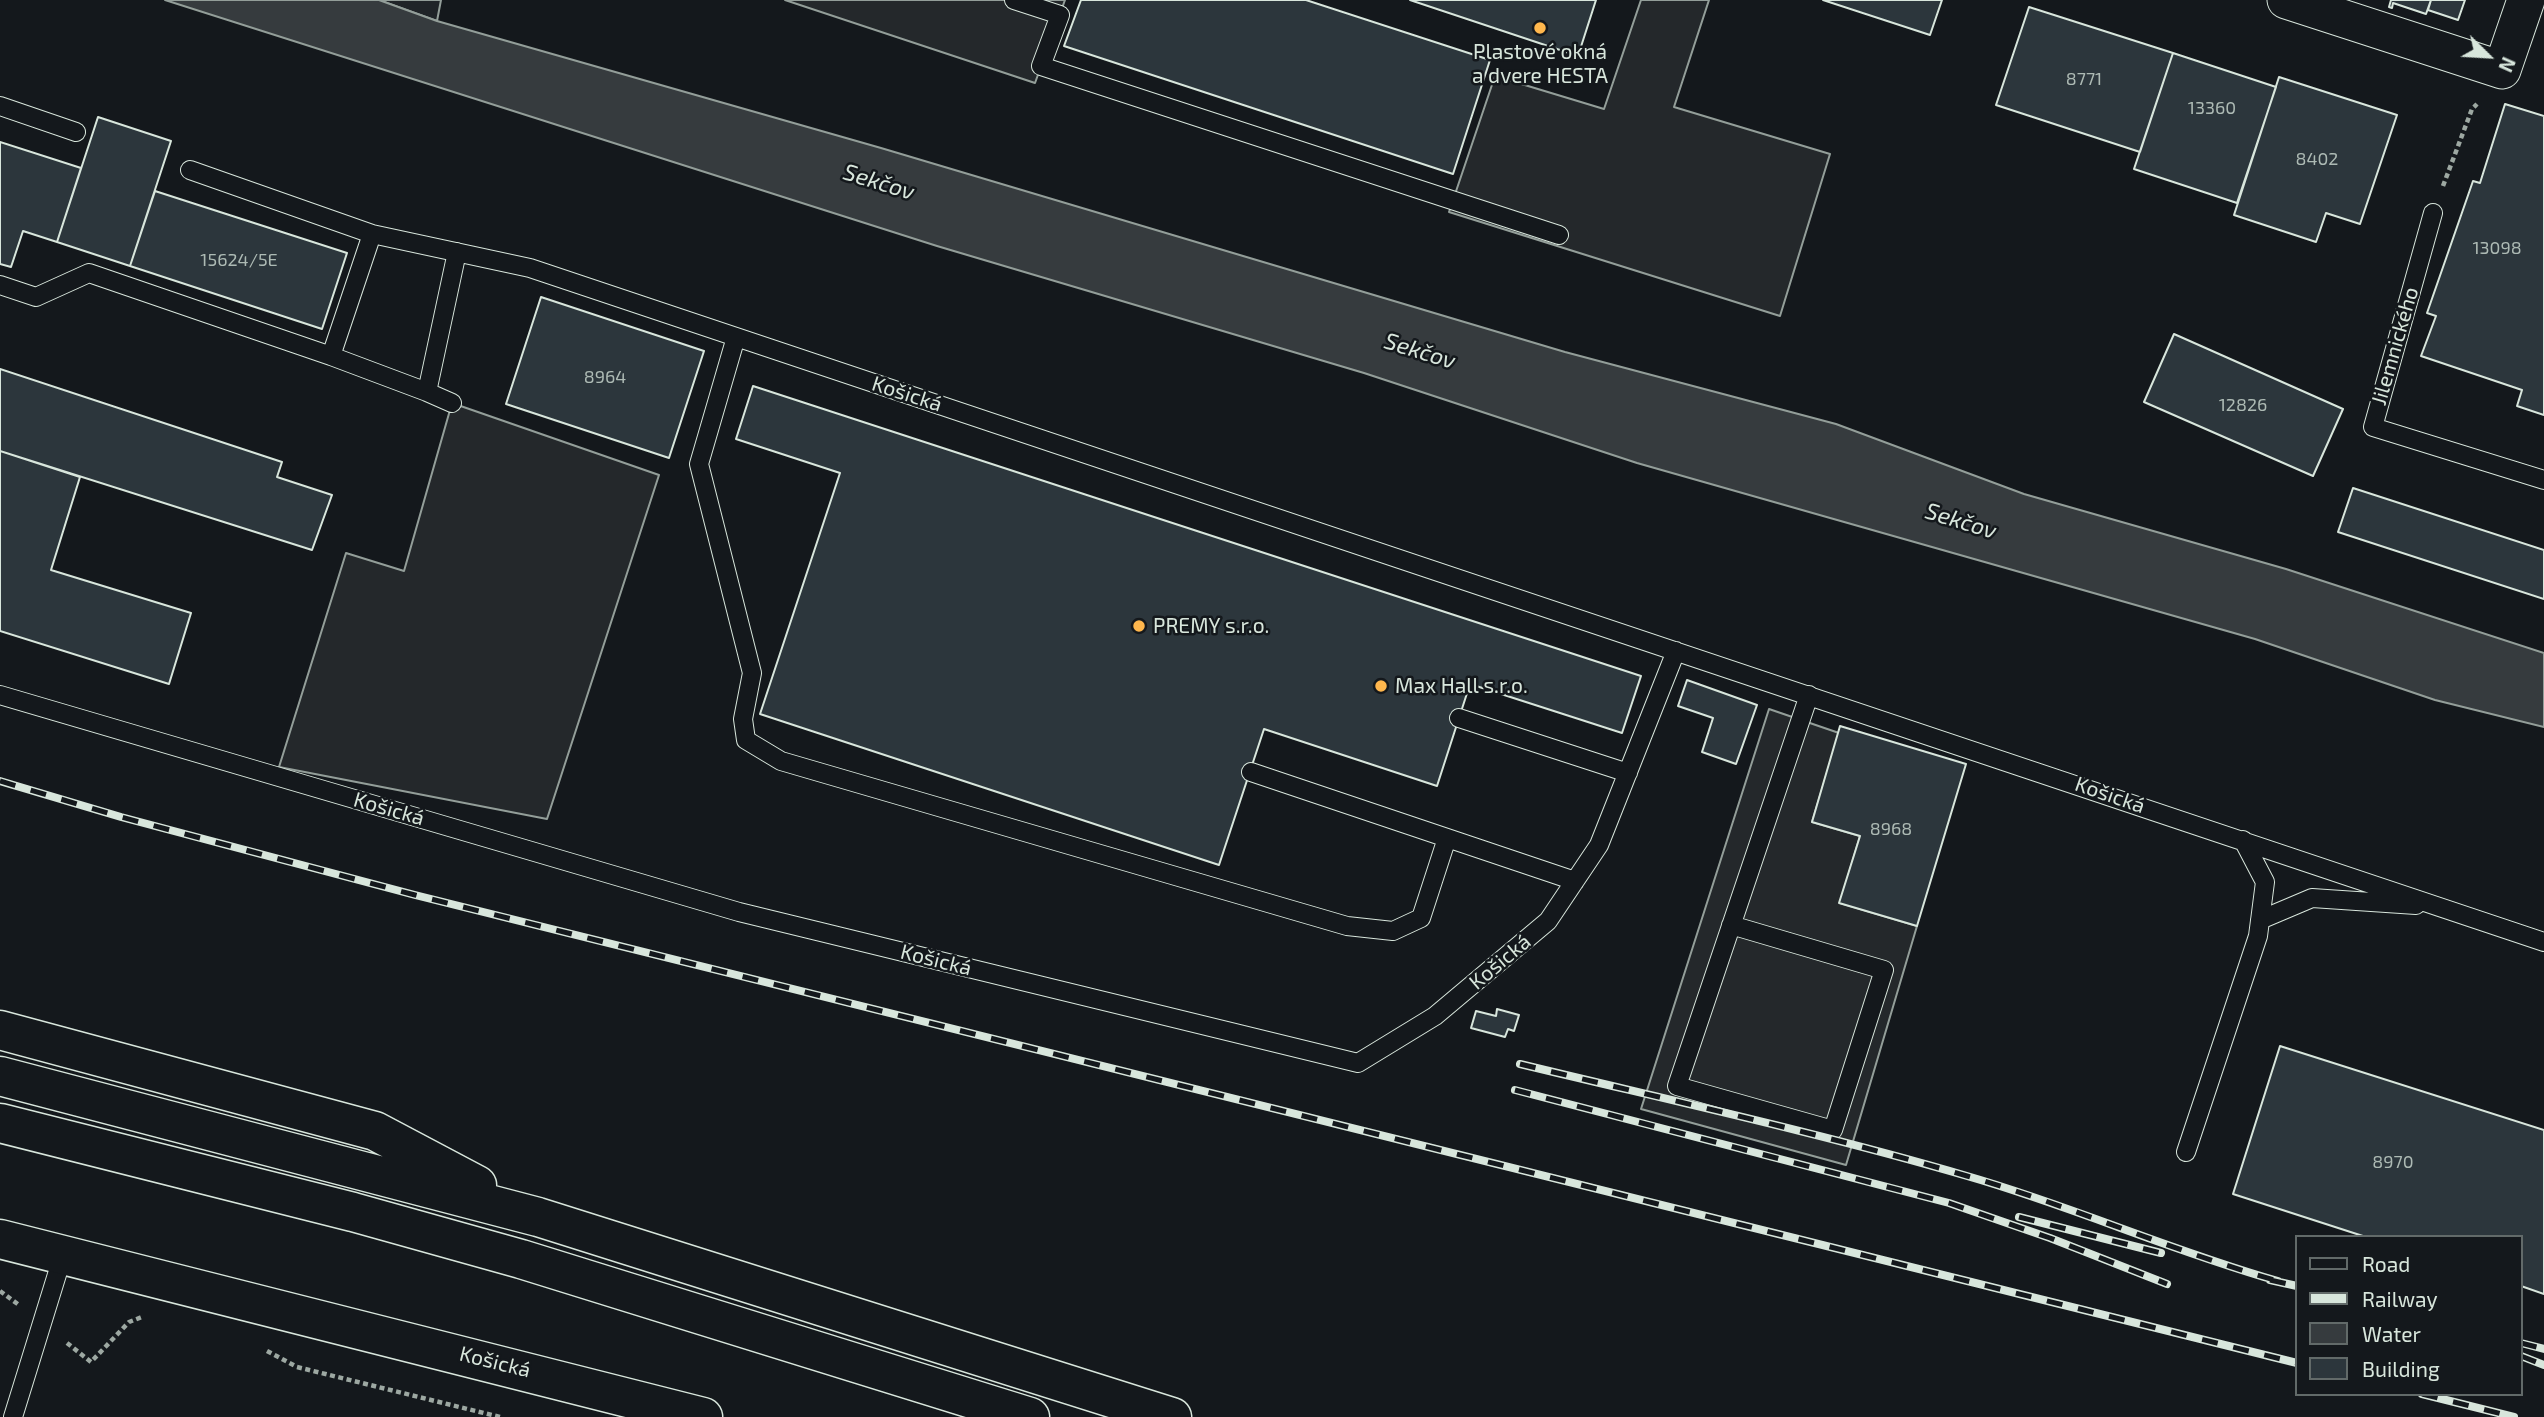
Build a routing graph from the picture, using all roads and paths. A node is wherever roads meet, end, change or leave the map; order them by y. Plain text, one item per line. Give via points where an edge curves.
1 (1014, 0) edge
2 (2286, 0) edge
3 (2526, 0) edge
4 (2482, 101) dead end
5 (0, 106) edge
6 (76, 132) dead end
7 (190, 170) dead end
8 (2433, 213) joint
9 (372, 234) junction
10 (1559, 235) dead end
11 (457, 252) junction
12 (0, 285) edge
13 (736, 337) junction
14 (331, 356) junction
15 (427, 392) junction
16 (452, 403) dead end
17 (2544, 480) edge
18 (1676, 650) junction
19 (0, 695) edge
20 (1809, 695) junction
21 (1460, 718) dead end
22 (1251, 772) dead end
23 (1628, 773) junction
24 (1447, 838) junction
25 (2243, 840) junction
26 (1575, 881) junction
27 (2439, 906) junction
28 (2260, 920) junction
29 (1731, 925) junction
30 (2544, 942) edge
31 (0, 1030) edge
32 (0, 1076) edge
33 (0, 1123) edge
34 (2186, 1152) dead end
35 (538, 1217) junction
36 (0, 1239) edge
37 (63, 1255) junction
38 (0, 1291) edge
39 (145, 1316) dead end
40 (42, 1323) junction
41 (263, 1349) dead end
42 (13, 1417) edge
43 (500, 1417) edge
44 (703, 1417) edge
45 (1030, 1417) edge
46 (1172, 1417) edge

1 - 10 lane via 1060,15 1041,66
2 - 3 street via 2502,70
4 - 8 path via 2472,109
5 - 6 lane
7 - 9 lane, Košická
8 - 17 lane, Jilemnického via 2372,427
9 - 11 lane, Košická
9 - 14 lane
11 - 13 lane, Košická via 530,268
11 - 15 lane
12 - 14 lane via 36,297 89,273
13 - 18 lane, Košická
13 - 24 lane via 699,464 752,673 743,719 746,740 781,761 1347,926 1393,932 1421,919
14 - 15 lane
15 - 16 lane
18 - 20 lane, Košická
18 - 23 lane, Košická
19 - 26 lane, Košická via 739,912 1358,1063 1435,1016 1548,921
20 - 25 lane, Košická
20 - 29 lane
21 - 23 lane
22 - 24 lane
23 - 26 lane, Košická via 1599,845
24 - 26 lane
25 - 27 lane, Košická
25 - 28 lane via 2265,881
27 - 28 lane via 2312,898
27 - 30 lane, Košická
28 - 34 lane
29 - 29 lane via 1677,1086 1833,1130 1884,970
31 - 35 main road via 375,1130
32 - 35 main road
33 - 45 main road via 521,1259
35 - 46 main road
36 - 37 main road, Košická
37 - 40 lane
37 - 44 main road, Košická
38 - 40 path
39 - 40 path via 129,1322 91,1362
40 - 42 lane
41 - 43 path via 298,1367

